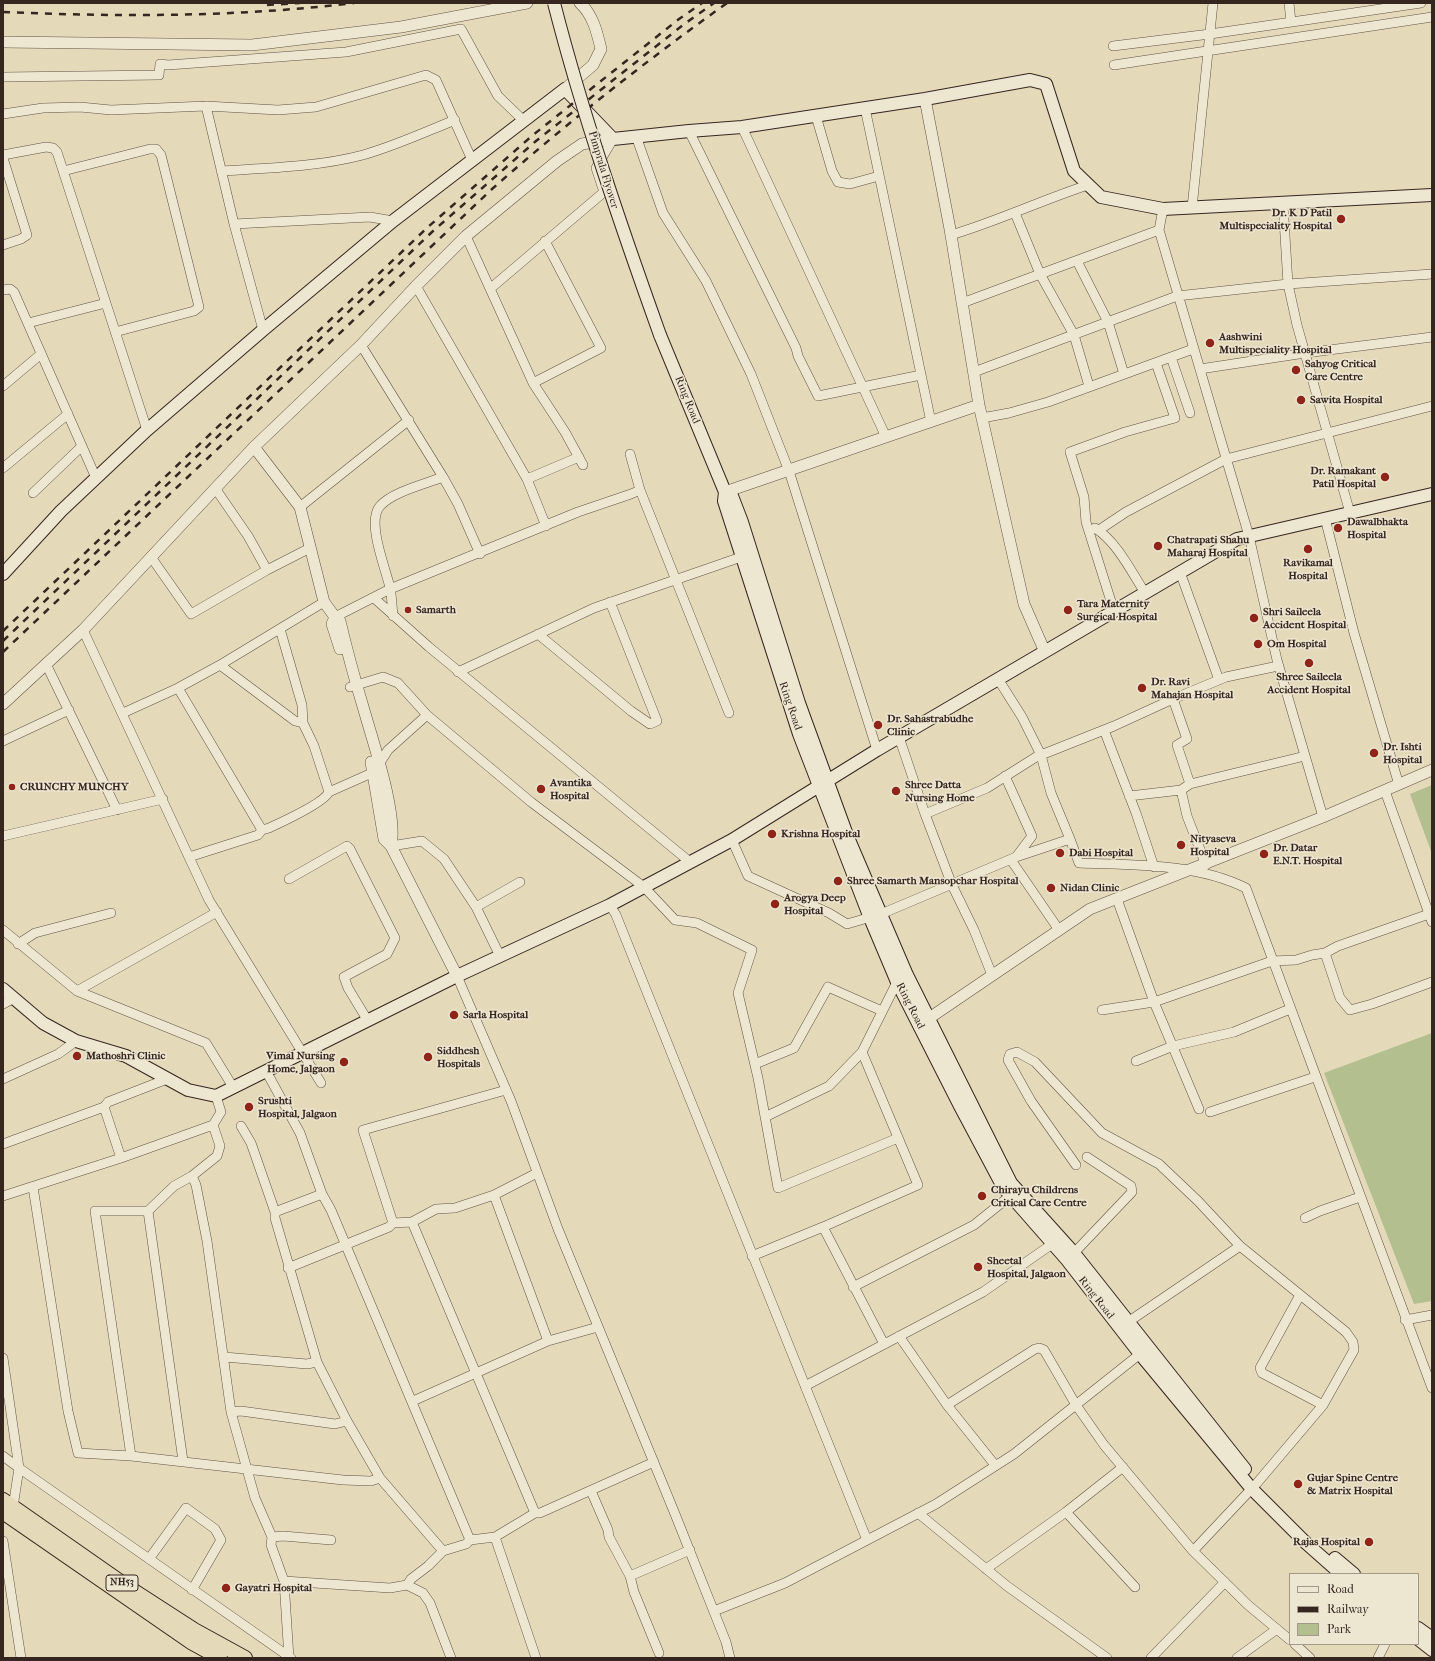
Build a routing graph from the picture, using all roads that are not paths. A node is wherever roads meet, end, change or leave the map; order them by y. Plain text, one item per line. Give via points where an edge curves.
1 (527, 3) edge
2 (554, 3) edge
3 (580, 3) edge
4 (1213, 3) edge
5 (1289, 3) edge
6 (1421, 3) edge
7 (1432, 17) edge
8 (1290, 22) junction
9 (1210, 34) junction
10 (3, 42) edge
11 (1113, 46) dead end
12 (1209, 50) junction
13 (1114, 65) dead end
14 (3, 77) edge
15 (565, 89) junction
16 (925, 99) junction
17 (206, 106) junction
18 (865, 108) junction
19 (3, 114) edge
20 (816, 116) junction
21 (455, 120) junction
22 (524, 121) junction
23 (742, 127) junction
24 (688, 131) junction
25 (636, 136) junction
26 (613, 139) junction
27 (3, 155) edge
28 (3, 158) edge
29 (472, 160) junction
30 (63, 171) junction
31 (221, 171) junction
32 (879, 176) junction
33 (1088, 185) junction
34 (1432, 194) edge
35 (1283, 203) junction
36 (1192, 208) junction
37 (1163, 209) junction
38 (1015, 213) junction
39 (393, 221) junction
40 (234, 224) junction
41 (1159, 230) junction
42 (951, 235) junction
43 (466, 236) junction
44 (545, 242) junction
45 (3, 244) edge
46 (1077, 261) junction
47 (1040, 274) junction
48 (1432, 274) edge
49 (1288, 284) junction
50 (416, 286) junction
51 (492, 288) junction
52 (3, 290) edge
53 (1177, 296) junction
54 (106, 303) junction
55 (962, 303) junction
56 (1108, 322) junction
57 (28, 323) junction
58 (263, 330) junction
59 (115, 332) junction
60 (660, 335) joint
61 (1074, 335) junction
62 (1432, 337) edge
63 (362, 344) junction
64 (1194, 349) junction
65 (1305, 353) junction
66 (41, 354) junction
67 (1172, 357) junction
68 (1156, 363) junction
69 (1200, 369) junction
70 (974, 372) junction
71 (1124, 374) junction
72 (921, 375) junction
73 (533, 383) junction
74 (3, 386) edge
75 (1089, 386) junction
76 (863, 388) junction
77 (979, 405) junction
78 (1432, 406) edge
79 (1190, 413) dead end
80 (68, 414) junction
81 (982, 418) junction
82 (409, 420) junction
83 (932, 422) junction
84 (147, 430) junction
85 (1327, 432) junction
86 (886, 437) junction
87 (82, 446) junction
88 (254, 447) junction
89 (630, 454) dead end
90 (579, 457) junction
91 (1226, 459) junction
92 (583, 465) dead end
93 (3, 468) edge
94 (788, 471) junction
95 (443, 477) junction
96 (96, 478) junction
97 (527, 479) junction
98 (216, 488) junction
99 (640, 490) junction
100 (725, 492) junction
101 (33, 493) dead end
102 (1432, 494) edge
103 (300, 507) junction
104 (1350, 513) junction
105 (1325, 518) junction
106 (1086, 522) junction
107 (546, 526) junction
108 (1099, 530) junction
109 (1249, 536) junction
110 (310, 548) junction
111 (480, 554) junction
112 (747, 555) junction
113 (151, 558) junction
114 (266, 570) junction
115 (1180, 572) junction
116 (3, 574) edge
117 (676, 579) junction
118 (390, 589) junction
119 (1145, 593) junction
120 (374, 598) junction
121 (324, 602) junction
122 (610, 602) junction
123 (1114, 611) junction
124 (393, 616) junction
125 (335, 617) junction
126 (280, 629) junction
127 (83, 630) junction
128 (538, 634) junction
129 (1045, 652) junction
130 (46, 664) junction
131 (220, 665) junction
132 (1278, 666) junction
133 (458, 672) junction
134 (998, 679) junction
135 (1219, 680) junction
136 (353, 685) junction
137 (178, 688) junction
138 (1173, 699) junction
139 (3, 704) edge
140 (69, 710) junction
141 (123, 713) junction
142 (728, 713) dead end
143 (427, 715) junction
144 (303, 723) junction
145 (1104, 730) junction
146 (899, 737) junction
147 (3, 741) edge
148 (877, 750) junction
149 (1041, 755) junction
150 (1305, 756) junction
151 (377, 768) junction
152 (1432, 770) edge
153 (1005, 776) junction
154 (822, 784) junction
155 (1190, 784) junction
156 (1399, 785) junction
157 (1180, 790) junction
158 (1385, 791) junction
159 (330, 792) junction
160 (1129, 796) junction
161 (163, 799) junction
162 (117, 810) junction
163 (925, 814) junction
164 (1323, 817) junction
165 (262, 830) junction
166 (3, 836) edge
167 (1070, 839) junction
168 (732, 840) junction
169 (391, 846) junction
170 (190, 857) junction
171 (1013, 859) junction
172 (690, 862) junction
173 (1206, 865) junction
174 (1154, 867) junction
175 (1190, 871) junction
176 (289, 879) dead end
177 (520, 882) dead end
178 (952, 885) junction
179 (644, 887) junction
180 (1117, 899) junction
181 (610, 905) junction
182 (476, 907) junction
183 (216, 912) junction
184 (111, 913) dead end
185 (876, 916) junction
186 (1430, 918) edge
187 (3, 930) edge
188 (1059, 930) junction
189 (18, 944) junction
190 (1324, 953) junction
191 (500, 956) junction
192 (1272, 961) junction
193 (992, 975) junction
194 (457, 976) junction
195 (902, 979) junction
196 (1432, 982) edge
197 (3, 989) edge
198 (77, 991) junction
199 (14, 998) junction
200 (1154, 1002) junction
201 (3, 1004) edge
202 (1290, 1009) junction
203 (1102, 1010) dead end
204 (882, 1011) junction
205 (368, 1021) junction
206 (924, 1021) junction
207 (76, 1041) junction
208 (1173, 1046) junction
209 (862, 1052) junction
210 (302, 1054) junction
211 (1136, 1061) dead end
212 (755, 1064) junction
213 (266, 1071) junction
214 (1315, 1077) junction
215 (3, 1078) edge
216 (167, 1079) junction
217 (321, 1083) dead end
218 (233, 1088) junction
219 (506, 1090) junction
220 (216, 1096) junction
221 (104, 1106) junction
222 (1199, 1109) dead end
223 (1210, 1112) dead end
224 (765, 1117) junction
225 (213, 1125) junction
226 (241, 1126) dead end
227 (898, 1138) junction
228 (3, 1144) edge
229 (1087, 1157) dead end
230 (121, 1158) junction
231 (1076, 1165) dead end
232 (537, 1173) junction
233 (192, 1176) junction
234 (33, 1187) junction
235 (1013, 1193) junction
236 (322, 1194) junction
237 (494, 1194) junction
238 (3, 1196) edge
239 (1360, 1197) junction
240 (148, 1211) junction
241 (275, 1212) junction
242 (1305, 1218) dead end
243 (412, 1222) junction
244 (393, 1223) junction
245 (823, 1227) junction
246 (1056, 1242) junction
247 (345, 1246) junction
248 (1240, 1246) junction
249 (1074, 1253) junction
250 (752, 1256) junction
251 (288, 1268) junction
252 (853, 1287) junction
253 (1300, 1295) junction
254 (1432, 1315) edge
255 (1405, 1320) junction
256 (1128, 1322) junction
257 (598, 1327) junction
258 (899, 1336) junction
259 (548, 1341) junction
260 (884, 1344) junction
261 (1144, 1351) junction
262 (224, 1357) junction
263 (3, 1358) edge
264 (317, 1362) junction
265 (475, 1373) junction
266 (805, 1386) junction
267 (1432, 1388) edge
268 (413, 1401) junction
269 (947, 1405) junction
270 (1076, 1405) junction
271 (1323, 1405) junction
272 (231, 1412) junction
273 (347, 1421) junction
274 (3, 1456) edge
275 (131, 1456) junction
276 (182, 1461) junction
277 (654, 1462) junction
278 (995, 1466) junction
279 (1123, 1467) junction
280 (19, 1468) junction
281 (246, 1469) junction
282 (380, 1478) junction
283 (1254, 1485) junction
284 (591, 1491) junction
285 (6, 1506) edge
286 (1066, 1512) junction
287 (535, 1513) junction
288 (918, 1513) junction
289 (272, 1537) junction
290 (495, 1537) junction
291 (332, 1540) dead end
292 (470, 1540) junction
293 (867, 1540) junction
294 (3, 1541) edge
295 (690, 1550) junction
296 (443, 1551) junction
297 (1193, 1551) junction
298 (149, 1559) junction
299 (986, 1569) junction
300 (1340, 1573) edge
301 (1353, 1573) edge
302 (630, 1576) junction
303 (284, 1581) junction
304 (1225, 1582) junction
305 (407, 1584) junction
306 (1135, 1587) dead end
307 (192, 1590) junction
308 (714, 1611) junction
309 (1277, 1629) junction
310 (1419, 1629) edge
311 (1432, 1638) edge
312 (1289, 1639) edge
313 (1419, 1640) edge
314 (1296, 1645) edge
315 (1384, 1645) edge
316 (1432, 1650) edge
317 (659, 1653) dead end
318 (20, 1658) edge
319 (220, 1658) edge
320 (245, 1658) edge
321 (289, 1658) edge
322 (451, 1658) edge
323 (536, 1658) edge
324 (730, 1658) edge
325 (1107, 1658) edge
326 (1151, 1658) edge
327 (1237, 1658) edge
328 (1310, 1658) edge
329 (1378, 1658) edge

1 - 10 street via 401,27 252,45
2 - 60 main road, Pimprala Flyover, bridge via 610,194
3 - 15 street via 587,10 595,26 601,49 593,65
4 - 9 street
5 - 8 street
6 - 8 street
7 - 12 street
8 - 9 street
9 - 11 street
9 - 12 street
12 - 13 street
12 - 36 street
14 - 22 street via 160,75 160,64 346,52 461,29 498,96
15 - 22 main road
15 - 26 main road
16 - 18 main road
16 - 33 main road via 1030,80 1046,84 1074,171
16 - 42 street
17 - 19 street via 111,110 80,107 43,108
17 - 21 street via 278,110 316,106 426,75 436,80
17 - 31 street
18 - 20 main road
18 - 32 street
20 - 23 main road
20 - 32 street via 832,171 838,182 850,184
21 - 29 street
21 - 31 street via 364,155 300,166
22 - 29 main road
23 - 24 main road
23 - 76 street
24 - 25 main road
24 - 76 street via 818,396
25 - 26 main road
25 - 94 street via 662,213 706,281 751,374
26 - 43 street via 582,144 569,152
26 - 44 street via 596,168 604,192
27 - 30 street via 53,148 57,152
28 - 45 street via 27,235 21,240
29 - 39 main road
30 - 54 street
30 - 59 street via 150,149 161,155 199,307 194,311
31 - 40 street
32 - 72 street
33 - 37 main road via 1101,197
33 - 38 street
34 - 35 main road
35 - 36 main road
35 - 49 street
36 - 37 main road
37 - 41 street
38 - 42 street
38 - 47 street
39 - 40 street via 370,217
39 - 58 main road
40 - 58 street
41 - 46 street
41 - 53 street
42 - 55 street
43 - 50 street
43 - 51 street
44 - 51 street
44 - 73 street via 601,348
46 - 47 street
46 - 56 street
47 - 55 street
47 - 61 street
48 - 49 street
49 - 53 street
49 - 65 street
50 - 63 street
50 - 97 street
51 - 73 street
52 - 57 street via 10,289 14,292
53 - 56 street
53 - 64 street
54 - 57 street
54 - 59 street
55 - 70 street
56 - 61 street
56 - 71 street
57 - 66 street
58 - 84 main road
59 - 84 street
60 - 100 main road, Ring Road
61 - 70 street
61 - 75 street
62 - 65 street
63 - 82 street
63 - 88 street
64 - 67 street
64 - 69 street
65 - 69 street
65 - 85 street
66 - 74 street
66 - 80 street
67 - 68 street
67 - 79 street
68 - 71 street
68 - 106 street via 1175,418 1125,432 1070,452 1084,497
69 - 91 street
70 - 77 street
71 - 75 street
72 - 76 street
72 - 83 street
73 - 90 street
75 - 81 street via 1048,402
76 - 86 street
77 - 81 street
77 - 83 street
78 - 85 street
80 - 87 street
80 - 93 street
81 - 129 street via 1024,604
82 - 95 street
82 - 103 street
83 - 86 street
84 - 96 main road
85 - 91 street
85 - 104 street
86 - 94 street
87 - 96 street
87 - 101 street
88 - 98 street
88 - 103 street
89 - 99 street
90 - 92 street
90 - 97 street
91 - 108 street via 1126,512
91 - 109 street
94 - 100 street
94 - 148 street
95 - 111 street
95 - 118 street via 391,497 375,512 375,527
96 - 116 main road via 61,511
97 - 107 street
98 - 113 street
98 - 114 street via 248,536
99 - 107 street
99 - 117 street
100 - 112 main road, Ring Road via 724,502
102 - 104 main road
103 - 110 street
104 - 105 main road
105 - 109 main road
105 - 156 street via 1354,633
106 - 108 street
106 - 123 street
107 - 111 street
108 - 119 street via 1124,560
109 - 115 main road via 1237,539
109 - 132 street
110 - 114 street
110 - 121 street
111 - 118 street
112 - 117 street
112 - 154 main road, Ring Road via 778,672
113 - 114 street via 191,614
113 - 127 street
115 - 119 main road
115 - 135 street
117 - 122 street
117 - 142 street
118 - 120 street
118 - 124 street
119 - 123 main road
120 - 124 street
120 - 125 street
121 - 125 street
121 - 126 street
122 - 128 street
122 - 128 street via 656,720 650,724
123 - 129 main road
124 - 133 street
125 - 136 street via 332,624
126 - 131 street
126 - 144 street via 302,705
127 - 130 street
127 - 141 street
128 - 133 street
129 - 134 main road
130 - 139 street
130 - 140 street
131 - 137 street
131 - 144 street via 295,721
132 - 135 street
132 - 150 street
133 - 172 street
134 - 146 main road
134 - 149 street via 1022,717
135 - 138 street
136 - 143 street via 383,677 398,683
136 - 151 street
137 - 141 street
137 - 165 street
138 - 145 street
138 - 155 street via 1187,739 1178,745
140 - 147 street
140 - 162 street
141 - 161 street
143 - 151 street via 388,750
143 - 179 street via 531,802
144 - 159 street
145 - 149 street
145 - 160 street
146 - 148 main road
146 - 163 street
148 - 154 main road
149 - 153 street
149 - 167 street via 1051,793
150 - 155 street
150 - 164 street
151 - 159 street
151 - 169 street via 384,839
152 - 156 street
153 - 163 street via 987,788
153 - 171 street via 1032,836
154 - 168 main road
154 - 185 main road, Ring Road
155 - 157 street
156 - 158 street
157 - 160 street
157 - 173 street
158 - 164 street
158 - 186 street
159 - 165 street via 309,808
160 - 174 street
161 - 162 street
161 - 170 street
162 - 166 street
163 - 178 street
164 - 173 street
165 - 170 street via 258,835
167 - 171 street
167 - 174 street via 1079,863
168 - 172 main road
168 - 185 street via 748,876 829,913 847,924
169 - 182 street via 422,842 444,859
169 - 194 street
170 - 183 street
171 - 178 street
171 - 188 street
172 - 179 main road
173 - 175 street
174 - 175 street
175 - 180 street
175 - 192 street via 1228,879 1246,888
176 - 205 street via 347,846 350,849 395,938 387,954 344,977
177 - 182 street
178 - 185 street
178 - 193 street
179 - 181 main road
179 - 212 street via 675,920 697,924 752,950 738,994
180 - 188 street via 1090,909
180 - 200 street
181 - 191 main road
181 - 250 street
182 - 191 street
183 - 198 street
183 - 210 street
184 - 189 street via 35,933
185 - 195 main road, Ring Road
186 - 190 street via 1338,946
187 - 189 street
188 - 193 street
189 - 198 street
190 - 192 street via 1296,960
190 - 196 street via 1340,998 1350,1010
191 - 194 main road
192 - 200 street
192 - 202 street
193 - 206 street
194 - 205 main road
194 - 219 street
195 - 204 street
195 - 206 main road, Ring Road
197 - 199 main road
198 - 218 street via 206,1043
199 - 201 street
199 - 207 main road via 43,1023
200 - 203 street
200 - 208 street
202 - 208 street via 1234,1032
202 - 214 street
204 - 209 street
204 - 212 street via 828,988 794,1048
205 - 210 main road
206 - 235 main road, Ring Road via 960,1106 1003,1187
207 - 215 street via 58,1054
207 - 216 main road via 126,1056
208 - 211 street
208 - 222 street
209 - 224 street via 829,1086
209 - 227 street
210 - 213 main road
210 - 217 street
212 - 224 street
213 - 218 main road
213 - 236 street via 300,1133
214 - 223 street
214 - 239 street
216 - 220 main road via 188,1090
216 - 221 street via 108,1102
218 - 220 main road
219 - 232 street
219 - 244 street via 363,1130
220 - 225 street via 221,1112
221 - 228 street
221 - 230 street
224 - 227 street via 778,1188
225 - 230 street
225 - 233 street via 220,1146 218,1156
226 - 241 street via 251,1143
227 - 245 street via 918,1184
229 - 249 street via 1131,1186 1133,1190
230 - 234 street
231 - 248 street via 1031,1101 1008,1060 1010,1054 1017,1052 1035,1062 1102,1133 1159,1164
232 - 237 street
232 - 257 street
233 - 240 street via 174,1186
233 - 262 street via 207,1241
234 - 238 street
234 - 275 street via 68,1411 78,1453
235 - 246 main road, Ring Road
235 - 252 street via 974,1226
236 - 241 street
236 - 247 street
237 - 243 street via 455,1208 436,1209
237 - 259 street
239 - 242 street
239 - 255 street
240 - 275 street via 95,1212 94,1217
240 - 276 street
241 - 251 street
243 - 244 street
243 - 265 street
244 - 247 street
245 - 250 street
245 - 252 street
246 - 249 main road
246 - 258 street via 983,1292
246 - 261 main road, Ring Road via 1067,1260
247 - 251 street
247 - 268 street
248 - 253 street
248 - 256 street
249 - 256 main road
250 - 266 street
251 - 264 street
252 - 260 street
253 - 271 street via 1346,1332 1353,1342 1354,1350
253 - 271 street via 1260,1368 1262,1373
254 - 255 street
255 - 267 street
256 - 261 main road
257 - 259 street
257 - 277 street
258 - 260 street
258 - 269 street
259 - 265 street
260 - 266 street
261 - 270 street
261 - 283 main road, Ring Road
262 - 264 street via 307,1364
262 - 272 street
263 - 280 street
264 - 273 street
265 - 268 street via 461,1382
265 - 287 street
266 - 293 street
268 - 292 street via 415,1412
269 - 270 street via 1040,1348 1044,1350
269 - 278 street
270 - 278 street
270 - 279 street
271 - 283 street
272 - 273 street via 241,1411 335,1424
272 - 281 street
273 - 282 street
274 - 280 street
275 - 276 street
276 - 281 street
277 - 284 street
277 - 295 street
278 - 288 street
279 - 286 street
279 - 297 street
280 - 285 street
280 - 298 street
281 - 282 street via 343,1480 371,1481
281 - 289 street
282 - 296 street
283 - 297 street
283 - 300 main road, Ring Road via 1301,1538
283 - 301 main road
284 - 287 street
284 - 302 street via 609,1537
285 - 319 highway, NH53 via 191,1642
285 - 320 highway, NH53 via 188,1626
286 - 299 street
286 - 306 street
287 - 290 street
288 - 293 street
288 - 299 street
289 - 291 street
289 - 303 street via 271,1545
290 - 292 street
290 - 323 street
292 - 296 street via 466,1544
293 - 308 street via 785,1583
294 - 318 street
295 - 302 street
295 - 308 street
296 - 305 street
297 - 304 street
298 - 307 street
298 - 307 street via 186,1508 215,1529 221,1540
299 - 325 street
302 - 317 street
303 - 305 street via 390,1588
303 - 321 street
304 - 309 street
304 - 326 street
305 - 322 street via 423,1592 430,1603
307 - 321 street
308 - 324 street
309 - 312 street
309 - 327 street
310 - 311 main road
313 - 316 main road
314 - 328 street
315 - 329 street

